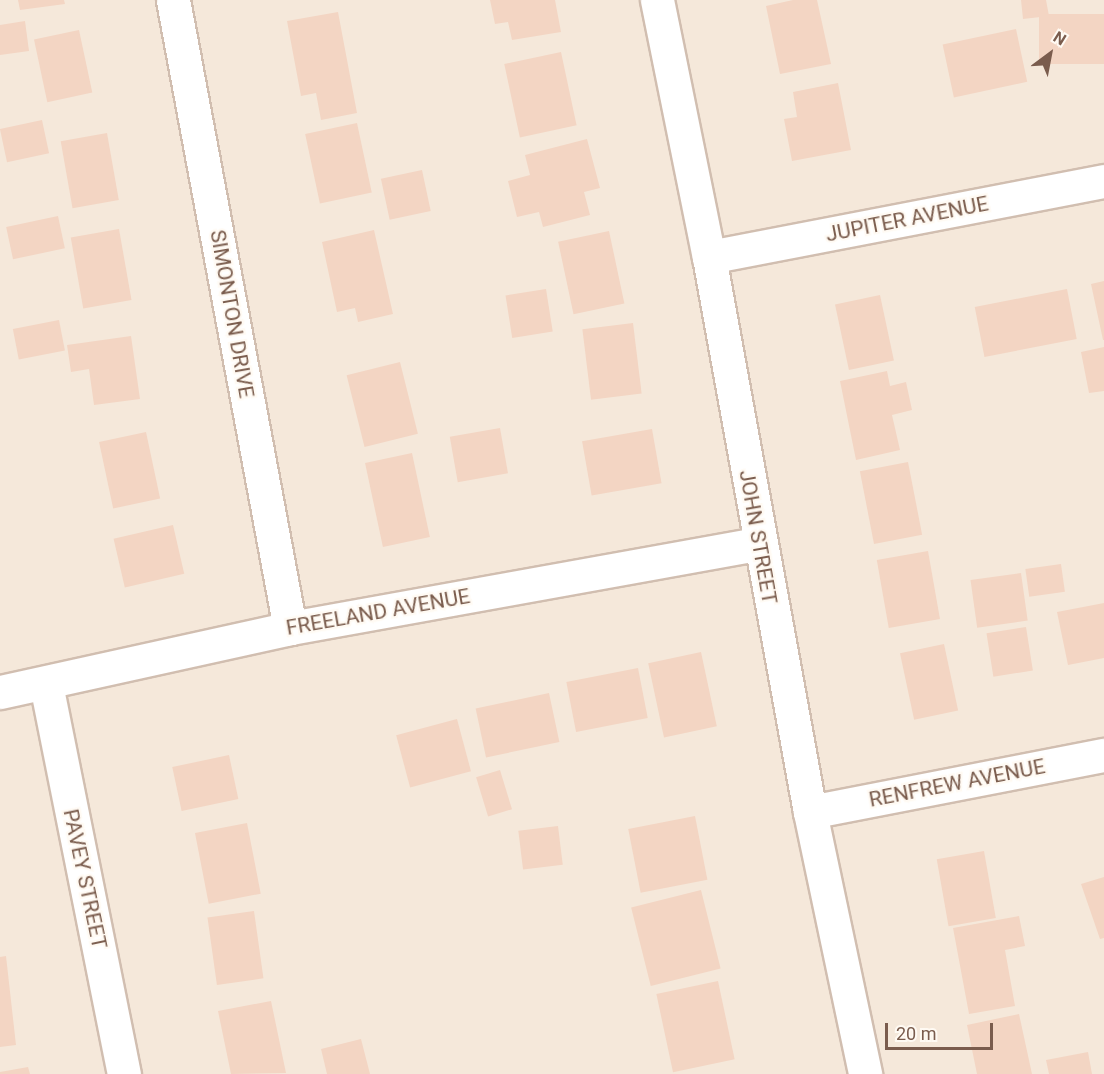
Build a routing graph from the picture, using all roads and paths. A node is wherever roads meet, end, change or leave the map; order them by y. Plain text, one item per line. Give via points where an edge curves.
1 (173, 0) edge
2 (657, 0) edge
3 (1104, 181) edge
4 (709, 257) junction
5 (759, 544) junction
6 (290, 628) junction
7 (46, 684) junction
8 (0, 692) edge
9 (1104, 755) edge
10 (810, 812) junction
11 (124, 1074) edge
12 (865, 1074) edge

1 - 6 street, SIMONTON DRIVE
2 - 4 street, JOHN STREET
3 - 4 street, JUPITER AVENUE
4 - 5 street, JOHN STREET
5 - 6 street, FREELAND AVENUE
5 - 10 street, JOHN STREET
6 - 7 street, FREELAND AVENUE
7 - 8 street, FREELAND AVENUE
7 - 11 street, PAVEY STREET
9 - 10 street, RENFREW AVENUE
10 - 12 street, JOHN STREET

